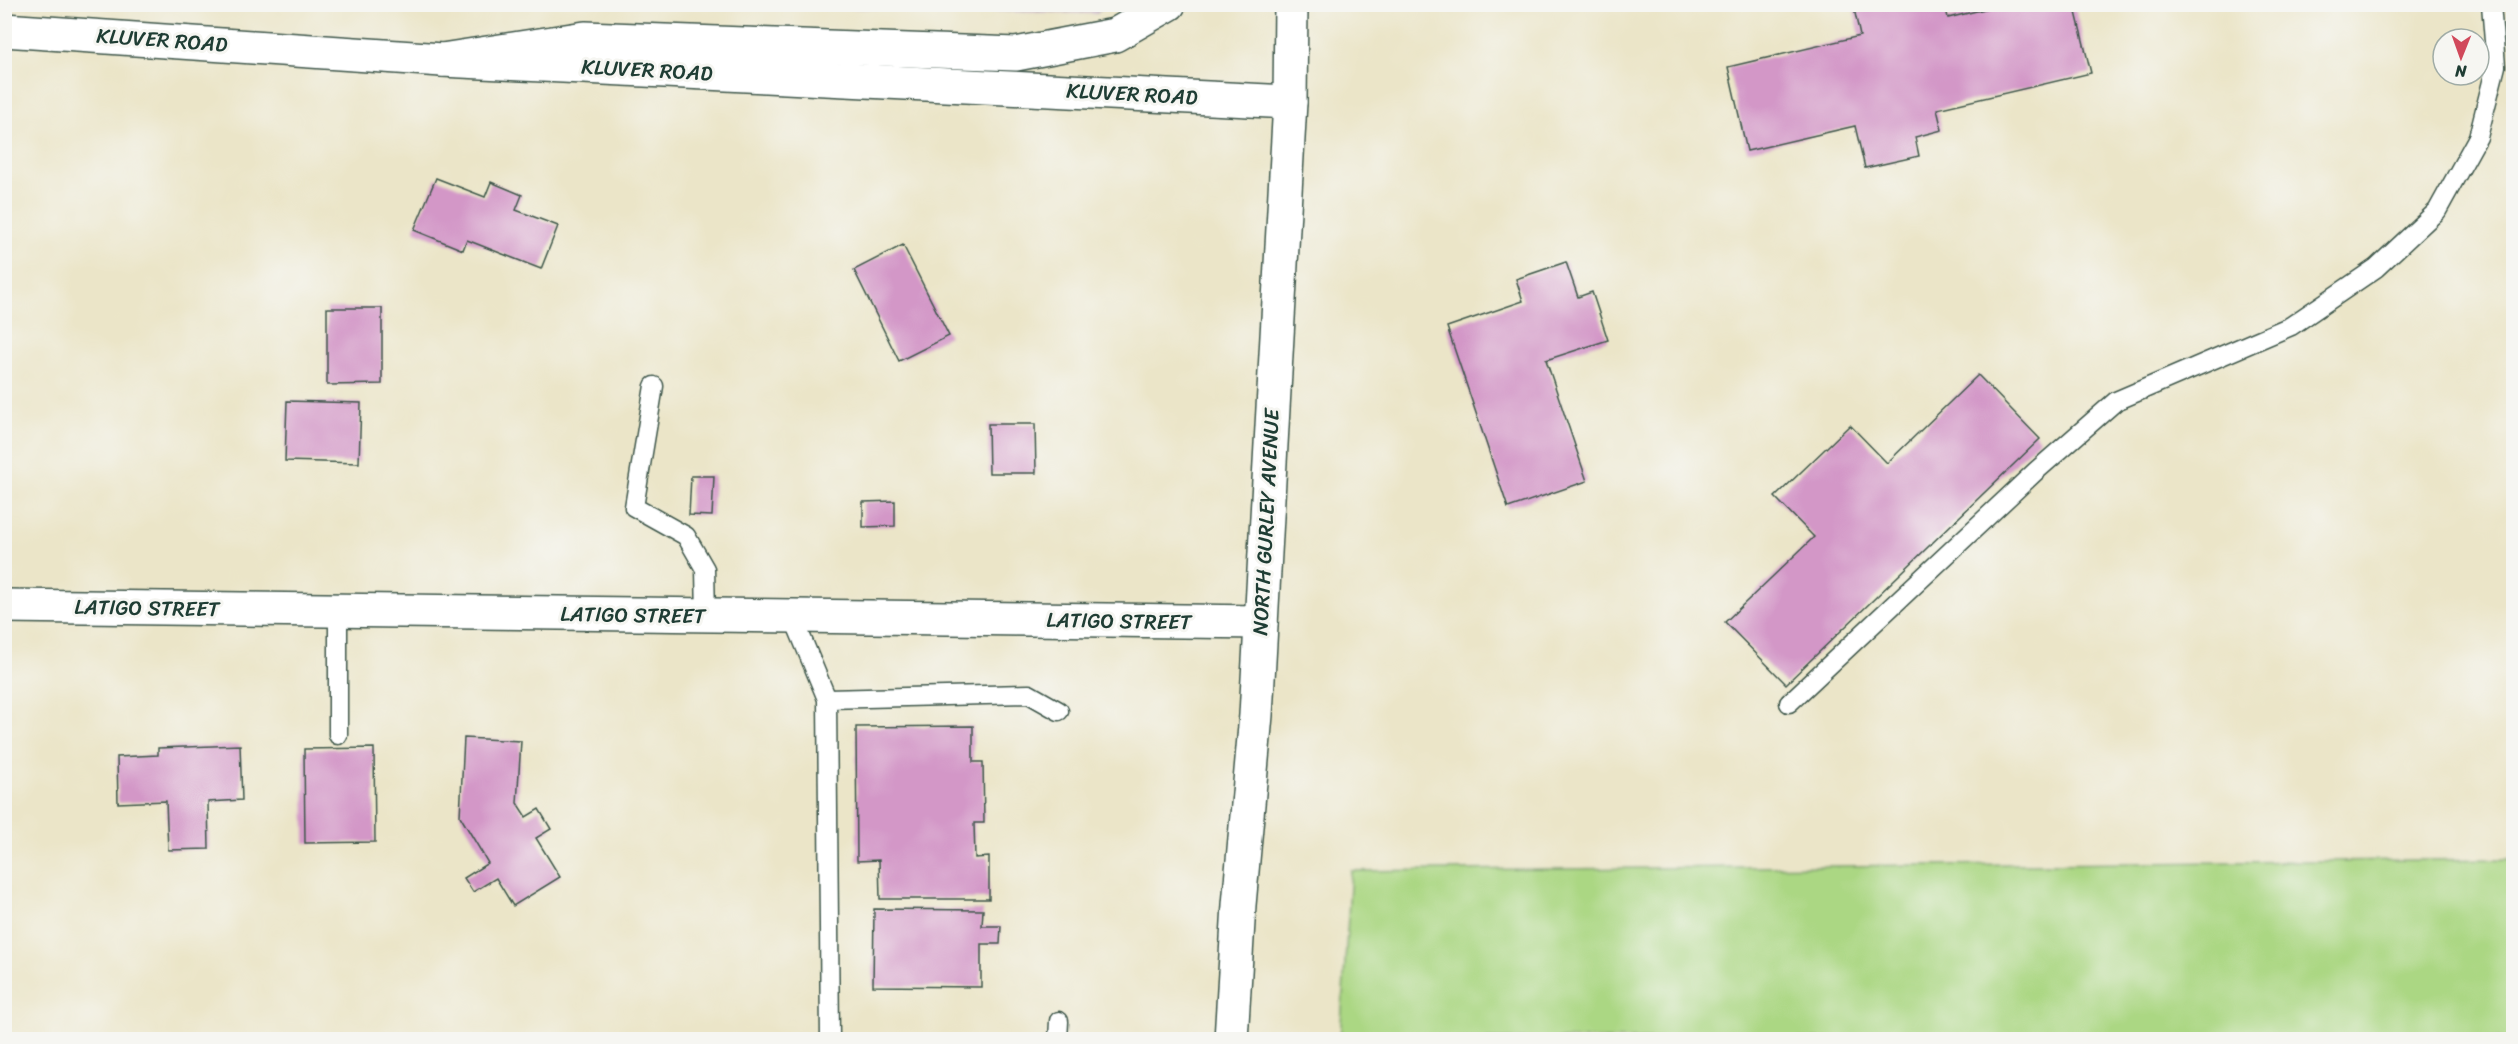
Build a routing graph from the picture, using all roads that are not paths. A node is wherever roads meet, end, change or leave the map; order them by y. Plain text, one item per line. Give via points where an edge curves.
1 (1169, 4) edge
2 (1291, 4) edge
3 (2491, 4) edge
4 (4, 30) edge
5 (442, 60) junction
6 (1290, 102) junction
7 (654, 386) dead end
8 (4, 606) edge
9 (338, 611) junction
10 (706, 616) junction
11 (793, 617) junction
12 (1261, 622) junction
13 (827, 699) junction
14 (1789, 703) dead end
15 (1059, 711) dead end
16 (338, 735) dead end
17 (1059, 1021) dead end
18 (830, 1040) edge
19 (1059, 1040) edge
20 (1231, 1040) edge

1 - 5 street via 1115,35 1016,54 585,38
2 - 6 street, NORTH GURLEY AVENUE
3 - 14 lane via 2496,66 2478,137 2437,211 2376,268 2291,326 2116,401
4 - 5 street, KLUVER ROAD
5 - 6 street, KLUVER ROAD
6 - 12 street, NORTH GURLEY AVENUE
7 - 10 lane via 634,507 686,536 705,569
8 - 9 street, LATIGO STREET
9 - 10 street, LATIGO STREET
9 - 16 lane
10 - 11 street, LATIGO STREET
11 - 12 street, LATIGO STREET
11 - 13 lane
12 - 20 street, NORTH GURLEY AVENUE
13 - 15 lane via 1029,694
13 - 18 lane
17 - 19 lane

